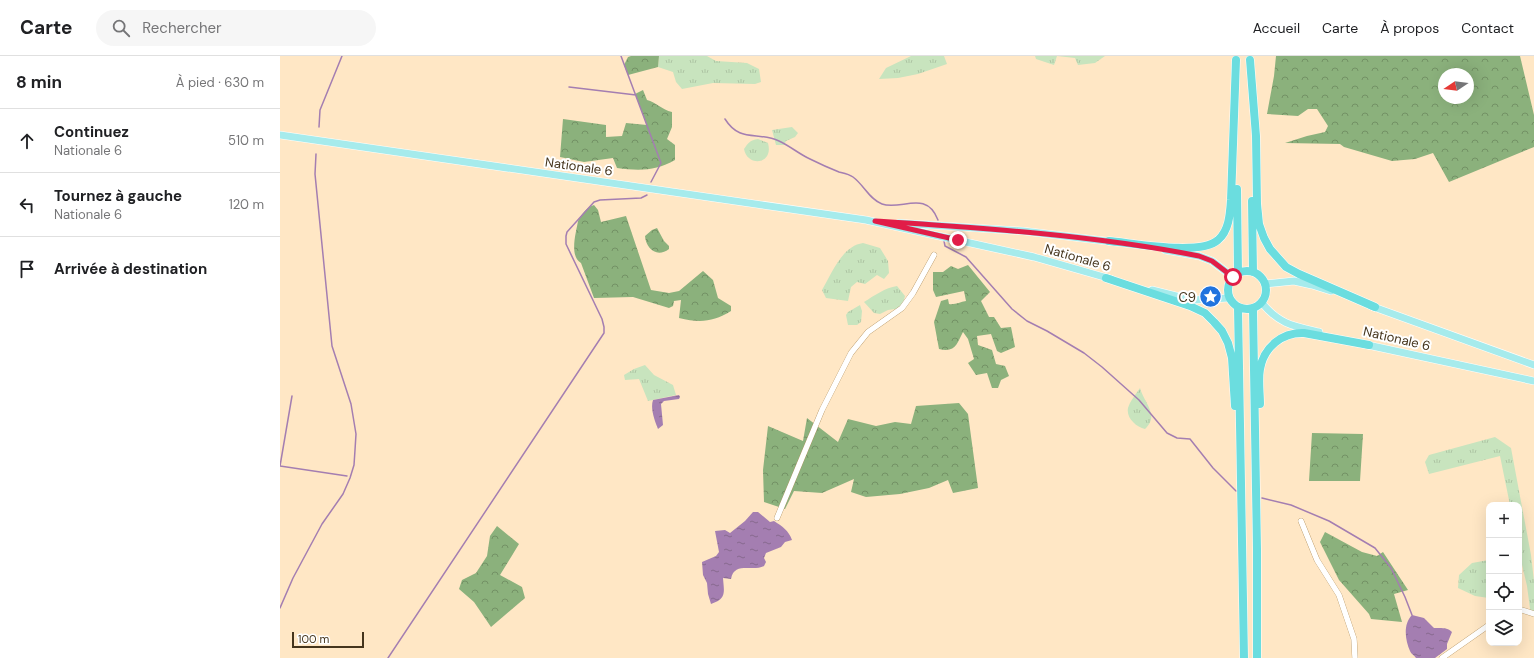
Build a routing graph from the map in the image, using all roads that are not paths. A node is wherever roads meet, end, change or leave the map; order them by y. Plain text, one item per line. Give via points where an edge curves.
1 (1236, 58) edge
2 (1250, 58) edge
3 (280, 135) edge
4 (875, 221) junction
5 (1109, 241) junction
6 (934, 255) dead end
7 (1253, 272) junction
8 (1235, 275) junction
9 (1106, 278) junction
10 (1265, 284) junction
11 (1229, 298) junction
12 (1262, 303) junction
13 (1375, 307) junction
14 (1238, 308) junction
15 (1253, 309) junction
16 (1369, 345) junction
17 (1534, 365) edge
18 (1534, 381) edge
19 (777, 518) dead end
20 (1301, 521) dead end
21 (1243, 547) junction
22 (1257, 549) junction
23 (1522, 609) edge
24 (1534, 614) edge
25 (1486, 627) edge
26 (1244, 658) edge
27 (1257, 658) edge
28 (1355, 658) edge
29 (1442, 658) edge

1 - 5 highway via 1232,200 1225,230 1218,240 1208,246 1196,248
1 - 8 highway
2 - 7 highway
2 - 13 highway via 1256,136 1257,204 1259,224 1264,238 1286,267
3 - 4 main road, Nationale 6
4 - 5 main road, Nationale 6 via 1023,231
4 - 9 main road, Nationale 6 via 1034,257
5 - 8 main road, Nationale 6 via 1199,256
6 - 19 street via 902,308 868,332 851,353 822,410
7 - 8 highway
7 - 10 highway
8 - 11 highway via 1227,287
9 - 11 main road, Nationale 6 via 1192,300
9 - 21 highway via 1190,306 1204,313 1222,331 1232,358
10 - 12 highway via 1266,291
10 - 13 main road, Nationale 6 via 1300,282
11 - 14 highway
12 - 15 highway
12 - 16 main road, Nationale 6 via 1284,323
13 - 17 main road, Nationale 6
14 - 15 highway
14 - 21 highway
15 - 22 highway
16 - 18 main road, Nationale 6
16 - 22 highway via 1296,333 1279,339 1269,347 1260,370
20 - 28 street via 1317,560 1338,595 1354,639
21 - 26 highway
22 - 27 highway
23 - 24 street
25 - 29 street

